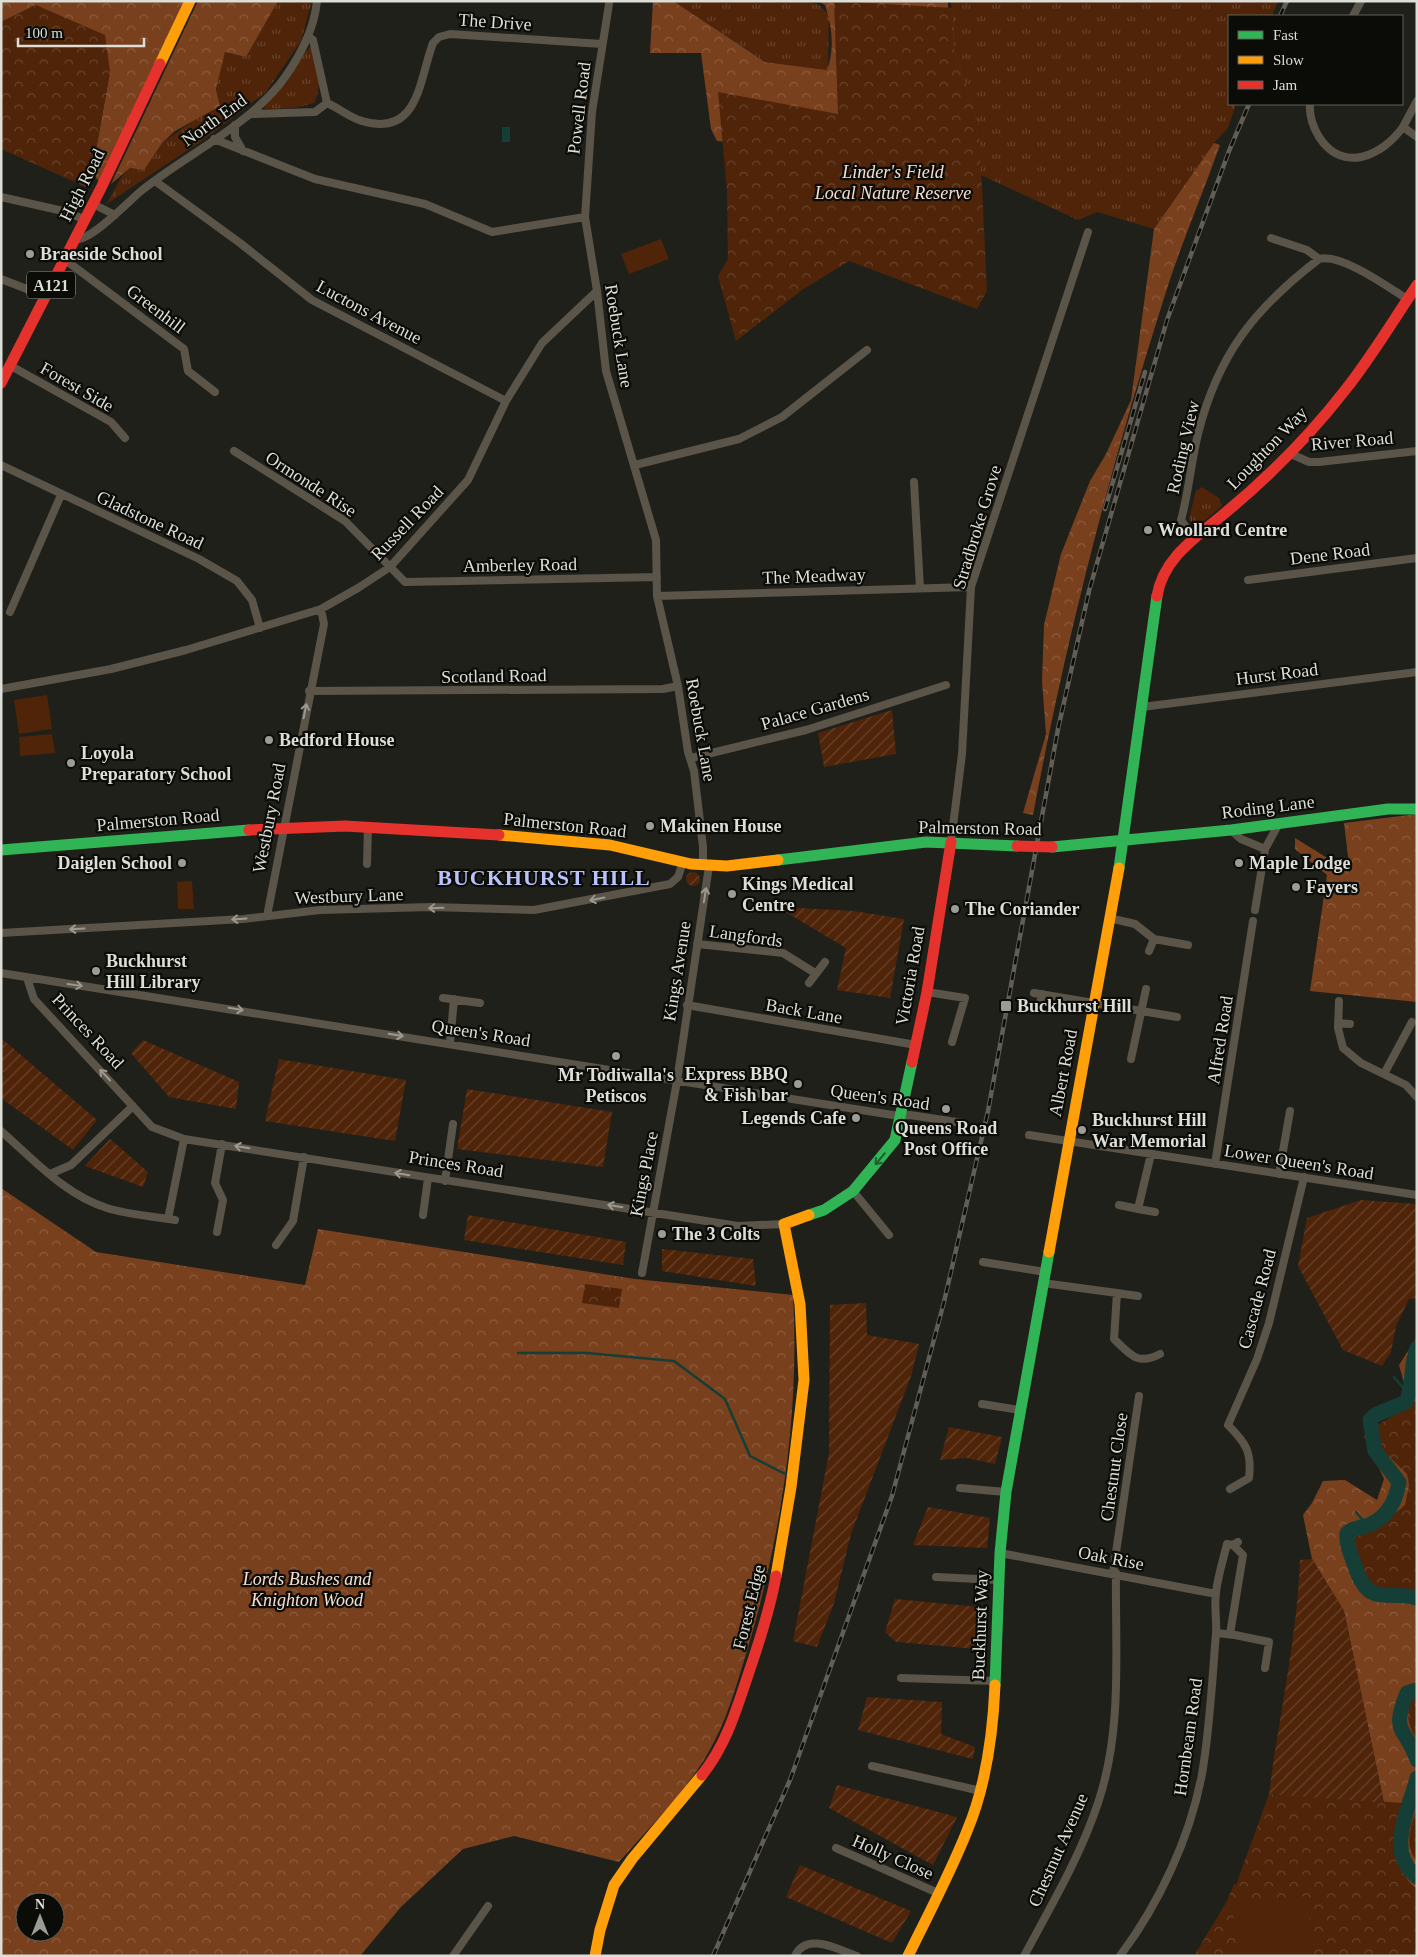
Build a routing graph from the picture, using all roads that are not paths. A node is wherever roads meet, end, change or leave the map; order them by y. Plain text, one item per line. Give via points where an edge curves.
1 (190, 1) edge
2 (317, 1) edge
3 (1361, 1) edge
4 (609, 4) dead end
5 (1354, 15) edge
6 (309, 37) junction
7 (602, 44) junction
8 (1417, 101) edge
9 (327, 103) junction
10 (1310, 105) edge
11 (252, 114) junction
12 (235, 124) junction
13 (1403, 127) junction
14 (1417, 137) edge
15 (214, 139) junction
16 (243, 152) junction
17 (155, 182) junction
18 (1, 197) edge
19 (93, 204) junction
20 (115, 215) junction
21 (584, 217) junction
22 (84, 219) junction
23 (1088, 232) dead end
24 (1271, 238) dead end
25 (75, 239) junction
26 (1319, 259) junction
27 (64, 260) junction
28 (1, 279) edge
29 (1417, 285) edge
30 (597, 291) junction
31 (45, 296) junction
32 (1407, 299) junction
33 (867, 350) dead end
34 (10, 366) junction
35 (1, 384) edge
36 (215, 392) dead end
37 (506, 401) junction
38 (125, 438) dead end
39 (234, 451) dead end
40 (1417, 452) edge
41 (1290, 454) junction
42 (1, 465) edge
43 (635, 465) junction
44 (914, 482) dead end
45 (61, 495) junction
46 (1194, 538) junction
47 (1417, 558) edge
48 (390, 566) junction
49 (657, 577) junction
50 (1248, 580) dead end
51 (971, 587) junction
52 (920, 588) junction
53 (657, 596) junction
54 (321, 609) junction
55 (10, 612) dead end
56 (260, 628) junction
57 (1417, 672) edge
58 (946, 685) dead end
59 (678, 686) junction
60 (1, 689) edge
61 (309, 691) junction
62 (1142, 707) junction
63 (691, 758) junction
64 (1417, 809) edge
65 (1278, 824) junction
66 (368, 827) junction
67 (283, 828) junction
68 (1232, 830) junction
69 (1123, 840) junction
70 (952, 842) junction
71 (1265, 849) junction
72 (1, 850) edge
73 (683, 862) junction
74 (367, 864) dead end
75 (706, 866) junction
76 (1255, 910) dead end
77 (267, 916) junction
78 (1109, 918) junction
79 (1253, 921) dead end
80 (1, 933) edge
81 (1154, 939) junction
82 (697, 944) junction
83 (1188, 945) dead end
84 (1149, 951) dead end
85 (825, 962) dead end
86 (1, 973) edge
87 (815, 974) junction
88 (27, 978) junction
89 (809, 983) dead end
90 (1146, 989) dead end
91 (927, 992) junction
92 (443, 998) dead end
93 (454, 999) junction
94 (1339, 1001) dead end
95 (480, 1003) dead end
96 (1094, 1003) junction
97 (687, 1006) junction
98 (1039, 1008) dead end
99 (1140, 1011) junction
100 (1177, 1016) dead end
101 (1412, 1022) dead end
102 (1338, 1023) junction
103 (1350, 1024) dead end
104 (952, 1042) dead end
105 (450, 1043) junction
106 (916, 1045) junction
107 (1131, 1059) dead end
108 (1384, 1074) junction
109 (677, 1081) junction
110 (1417, 1096) edge
111 (133, 1106) junction
112 (1290, 1111) dead end
113 (900, 1116) junction
114 (959, 1123) dead end
115 (453, 1124) dead end
116 (1, 1131) edge
117 (1029, 1135) dead end
118 (184, 1139) junction
119 (1068, 1141) junction
120 (222, 1144) junction
121 (1151, 1154) junction
122 (304, 1157) junction
123 (1215, 1164) junction
124 (50, 1174) junction
125 (1279, 1174) junction
126 (428, 1178) junction
127 (1304, 1178) junction
128 (445, 1181) junction
129 (853, 1191) junction
130 (1417, 1195) edge
131 (1119, 1205) dead end
132 (1138, 1209) junction
133 (652, 1212) junction
134 (1155, 1212) dead end
135 (422, 1216) dead end
136 (784, 1224) junction
137 (217, 1232) dead end
138 (889, 1235) dead end
139 (276, 1245) dead end
140 (983, 1262) dead end
141 (642, 1273) dead end
142 (1044, 1277) junction
143 (1117, 1294) junction
144 (1138, 1296) dead end
145 (1160, 1354) dead end
146 (1140, 1396) dead end
147 (982, 1404) dead end
148 (1020, 1410) junction
149 (960, 1488) dead end
150 (1230, 1489) dead end
151 (1006, 1492) junction
152 (1000, 1553) junction
153 (1115, 1573) junction
154 (936, 1577) dead end
155 (998, 1580) junction
156 (1216, 1594) junction
157 (1216, 1633) junction
158 (1230, 1634) junction
159 (1265, 1668) dead end
160 (902, 1678) dead end
161 (995, 1681) junction
162 (872, 1766) dead end
163 (981, 1791) junction
164 (836, 1848) dead end
165 (938, 1893) junction
166 (488, 1906) dead end
167 (453, 1956) edge
168 (595, 1956) edge
169 (795, 1956) edge
170 (857, 1956) edge
171 (908, 1956) edge
172 (1024, 1956) edge
173 (1120, 1956) edge

1 - 19 street, High Road / A121
2 - 6 street, North End
3 - 5 street
4 - 7 street, Powell Road
6 - 9 street via 313,40
6 - 11 street, North End via 280,83
7 - 9 street, The Drive via 450,34 438,37 433,43 414,104 399,119 384,125 360,121
7 - 21 street, Powell Road via 588,144
8 - 13 street
9 - 11 street via 315,112
10 - 13 street via 1313,127 1327,147 1338,155 1362,157 1373,154 1394,140
11 - 12 street, North End
12 - 15 street, North End
12 - 16 street via 235,137
13 - 14 street
15 - 16 street
15 - 17 street, North End
16 - 21 street via 315,179 425,204 492,232
17 - 20 street, North End
17 - 37 street, Luctons Avenue via 312,300
18 - 22 street via 63,210
19 - 20 street
19 - 22 street, High Road / A121
20 - 25 street, North End via 83,239
21 - 30 street, Roebuck Lane
22 - 25 street, High Road / A121
23 - 51 street, Stradbroke Grove
24 - 26 street via 1307,250
25 - 27 street, High Road / A121
26 - 32 street via 1332,258
26 - 46 street, Roding View via 1277,293 1245,328 1215,383 1198,436 1181,520
27 - 31 street, High Road / A121
27 - 36 street, Greenhill via 184,349 188,371
28 - 31 street
29 - 32 street, Loughton Way
30 - 37 street, Russell Road via 542,343
30 - 43 street, Roebuck Lane via 606,371
31 - 34 street, High Road / A121
32 - 41 street, Loughton Way via 1347,388
33 - 43 street via 782,417 739,439
34 - 35 street, High Road / A121
34 - 38 street, Forest Side via 111,422
37 - 48 street, Russell Road via 468,480
39 - 48 street, Ormonde Rise via 345,521
40 - 41 street, River Road via 1320,462 1309,462
41 - 46 street, Loughton Way via 1243,500
42 - 45 street, Gladstone Road
43 - 49 street, Roebuck Lane via 656,540
44 - 52 street
45 - 55 street
45 - 56 street, Gladstone Road via 199,559 237,581 252,600
46 - 62 street, Loughton Way via 1180,550 1164,573 1157,593
47 - 50 street, Dene Road
48 - 49 street, Amberley Road via 405,582
48 - 54 street, Russell Road
49 - 53 street, Roebuck Lane
51 - 52 street, The Meadway
51 - 70 street, Stradbroke Grove via 962,754
52 - 53 street, The Meadway
53 - 59 street, Roebuck Lane
54 - 56 street, Russell Road
54 - 61 street, Westbury Road via 324,624
56 - 60 street, Russell Road via 111,669
57 - 62 street, Hurst Road
58 - 63 street, Palace Gardens via 806,730
59 - 61 street, Scotland Road via 663,689
59 - 63 street, Roebuck Lane
67 -> 61 street, Westbury Road
62 - 69 street, Loughton Way
63 - 75 street, Roebuck Lane
64 - 65 street, Roding Lane via 1354,813
65 - 68 street, Roding Lane
65 - 71 street
66 - 67 street, Palmerston Road
66 - 73 street, Palmerston Road via 610,845
66 - 74 street
67 - 72 street, Palmerston Road
67 - 77 street, Westbury Road
68 - 69 street, Roding Lane
68 - 71 street via 1241,839
69 - 70 street, Palmerston Road, bridge via 1052,847
69 - 78 street, Albert Road
70 - 75 street, Palmerston Road
70 - 91 street, Victoria Road
71 - 76 street
73 - 75 street, Palmerston Road
73 -> 77 street, Westbury Lane via 678,877 670,884 534,910 431,907 320,910
82 -> 75 street, Kings Avenue
77 -> 80 street, Westbury Lane
78 - 81 street via 1135,924
78 - 96 street, Albert Road
79 - 123 street, Alfred Road
81 - 83 street
81 - 84 street
82 - 87 street, Langfords via 782,953
82 - 97 street, Kings Avenue
85 - 87 street
86 - 88 street, Queen's Road
87 - 89 street
88 -> 105 street, Queen's Road
111 -> 88 street, Princes Road via 34,1000
90 - 99 street
91 - 104 street via 965,998
91 - 106 street, Victoria Road
92 - 93 street
93 - 95 street
93 - 105 street
94 - 102 street
96 - 98 street via 1038,994
96 - 99 street
96 - 119 street, Albert Road
97 - 106 street, Back Lane
97 - 109 street, Kings Avenue
99 - 100 street
99 - 107 street
101 - 108 street
102 - 103 street
102 - 108 street via 1343,1048 1361,1063
105 - 109 street, Queen's Road
106 - 113 street, Victoria Road
108 - 110 street via 1406,1085
109 - 113 street, Queen's Road
109 - 133 street, Kings Place
111 - 118 street, Princes Road via 152,1126
111 - 124 street via 71,1165
112 - 125 street
113 - 114 street, Queen's Road
113 -> 129 street, Princes Road via 895,1140
115 - 128 street
116 - 124 street
117 - 119 street, Lower Queen's Road
118 - 120 street, Princes Road
118 - 124 street via 171,1219 106,1208 63,1186
119 - 121 street, Lower Queen's Road
119 - 142 street, Albert Road
122 -> 120 street, Princes Road
120 - 137 street via 215,1183 223,1200
121 - 123 street, Lower Queen's Road
121 - 132 street
126 -> 122 street, Princes Road
122 - 139 street via 293,1220
123 - 125 street, Lower Queen's Road
125 - 127 street, Lower Queen's Road
126 - 128 street, Princes Road
126 - 135 street
127 - 130 street, Lower Queen's Road
127 - 150 street, Cascade Road via 1269,1323 1228,1425 1245,1441 1250,1459 1249,1478
133 -> 128 street, Princes Road
129 - 136 street, Princes Road via 824,1210
129 - 138 street
131 - 132 street
132 - 134 street
133 - 136 street, Princes Road via 738,1226
133 - 141 street, Kings Place
136 - 168 street, Forest Edge via 800,1304 804,1380 774,1588 729,1732 713,1761 632,1858 614,1885
140 - 142 street
142 - 143 street
142 - 148 street, Buckhurst Way
143 - 144 street
143 - 145 street via 1114,1339 1134,1358 1148,1360
146 - 153 street, Chestnut Close
147 - 148 street
148 - 151 street, Buckhurst Way
149 - 151 street
151 - 152 street, Buckhurst Way
152 - 153 street, Oak Rise
152 - 155 street, Buckhurst Way
153 - 156 street, Oak Rise
153 - 172 street, Chestnut Avenue via 1117,1677 1113,1730 1104,1779 1090,1824 1070,1869
154 - 155 street
155 - 161 street, Buckhurst Way
156 - 157 street, Hornbeam Road
156 - 158 street, Hornbeam Road via 1227,1544 1236,1543 1243,1554 1243,1566
157 - 158 street
157 - 173 street, Hornbeam Road via 1202,1774 1191,1819 1161,1888
158 - 159 street via 1269,1642
160 - 161 street
161 - 163 street, Buckhurst Way via 992,1732
162 - 163 street
163 - 165 street, Buckhurst Way via 968,1830
164 - 165 street, Holly Close
165 - 171 street, Buckhurst Way
166 - 167 street
169 - 170 street via 797,1950 810,1942

